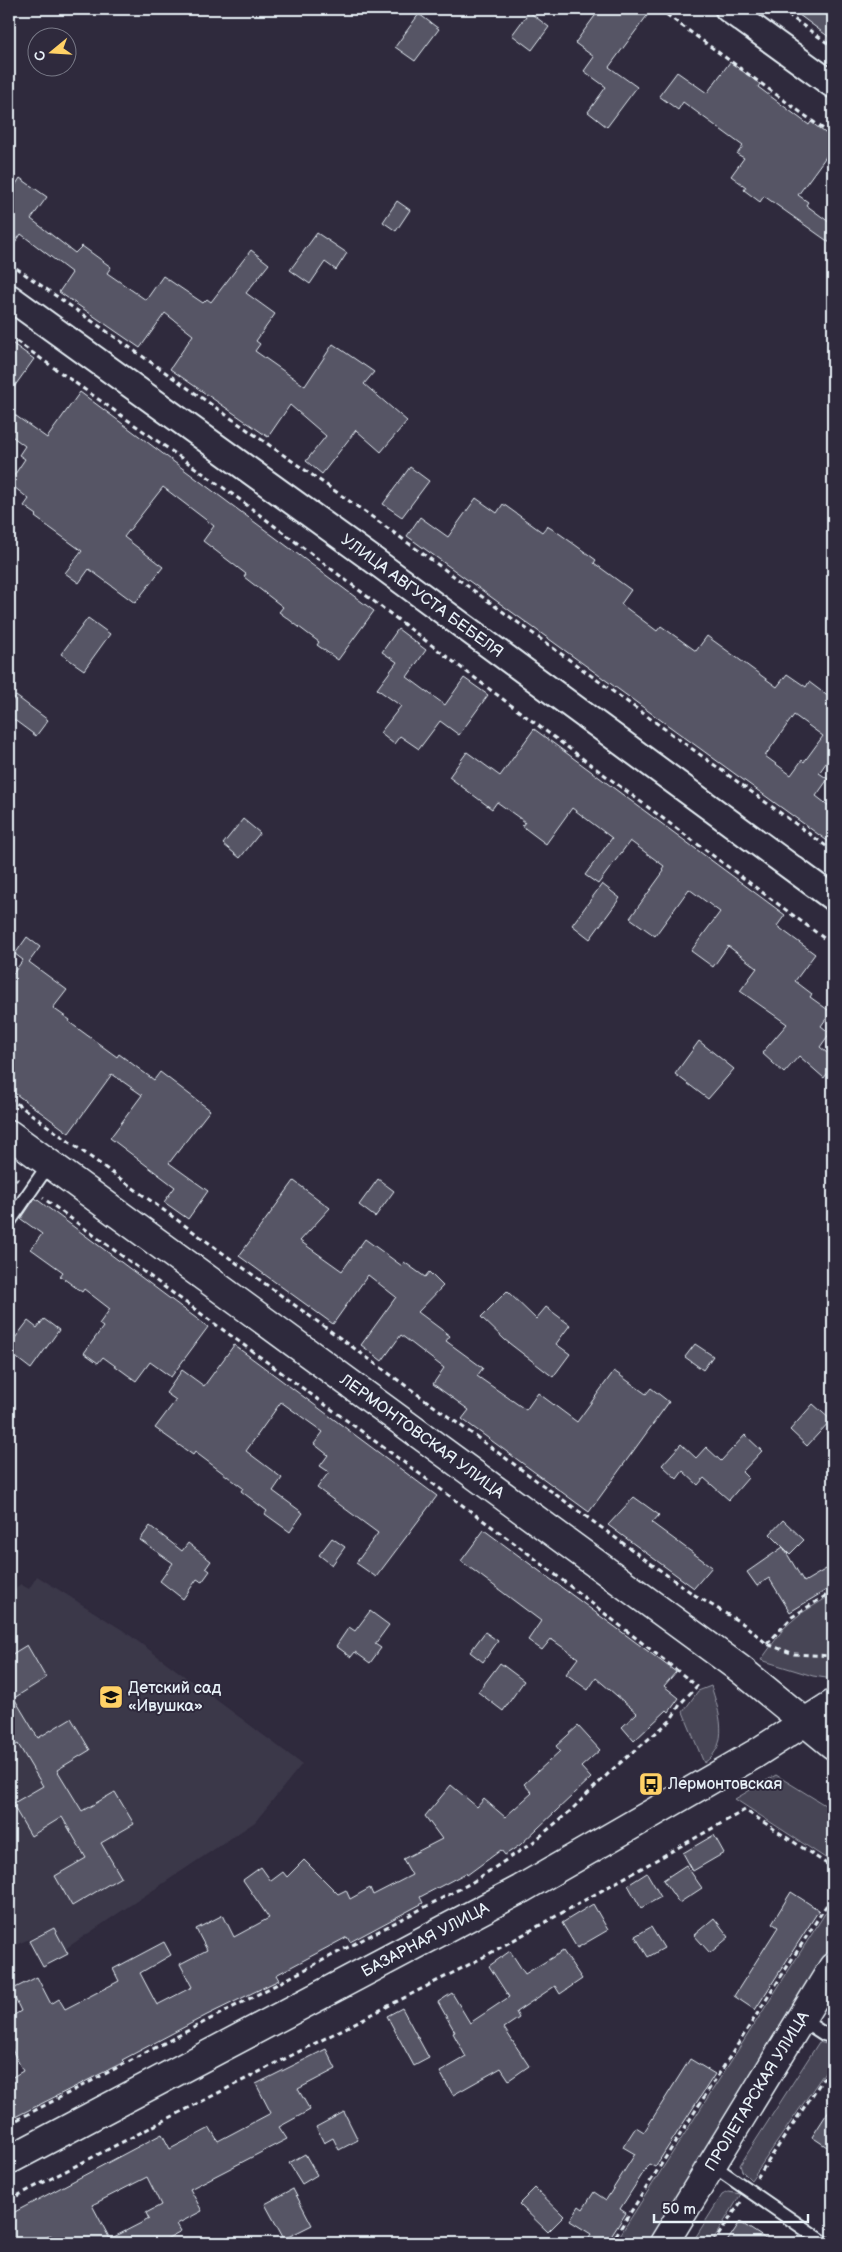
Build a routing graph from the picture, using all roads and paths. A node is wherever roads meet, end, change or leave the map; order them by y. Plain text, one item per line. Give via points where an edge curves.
1 (659, 9) edge
2 (728, 9) edge
3 (780, 9) edge
4 (833, 47) edge
5 (833, 85) edge
6 (833, 136) edge
7 (9, 263) edge
8 (9, 297) edge
9 (9, 336) edge
10 (833, 851) edge
11 (833, 898) edge
12 (833, 944) edge
13 (9, 1098) edge
14 (9, 1134) edge
15 (49, 1164) junction
16 (9, 1173) edge
17 (32, 1190) junction
18 (9, 1222) edge
19 (833, 1591) edge
20 (768, 1644) junction
21 (833, 1656) edge
22 (833, 1704) edge
23 (804, 1722) junction
24 (833, 1745) edge
25 (833, 1868) edge
26 (833, 1895) edge
27 (833, 1967) edge
28 (801, 2019) junction
29 (833, 2038) edge
30 (833, 2064) edge
31 (9, 2124) edge
32 (9, 2160) edge
33 (712, 2165) junction
34 (748, 2191) junction
35 (9, 2200) edge
36 (611, 2243) edge
37 (664, 2243) edge
38 (713, 2243) edge
39 (825, 2243) edge

1 - 6 path
2 - 5 street
3 - 4 path
7 - 10 path via 383,525
8 - 11 street, УЛИЦА АВГУСТА БЕБЕЛЯ
9 - 12 path via 235,496
13 - 20 path via 693,1594 746,1625
14 - 15 main road, ЛЕРМОНТОВСКАЯ УЛИЦА
15 - 17 lane
15 - 23 main road, ЛЕРМОНТОВСКАЯ УЛИЦА via 740,1669
16 - 17 path
17 - 18 lane
17 - 31 path via 529,1554 697,1686 670,1722 613,1769 569,1812 532,1843 471,1883
19 - 20 path via 792,1617
20 - 21 path via 794,1654
22 - 23 main road, БАЗАРНАЯ УЛИЦА
23 - 24 main road, ЛЕРМОНТОВСКАЯ УЛИЦА
23 - 32 main road, БАЗАРНАЯ УЛИЦА via 755,1754 521,1889
25 - 35 path via 745,1810 478,1960
26 - 36 path
27 - 28 main road, ПРОЛЕТАРСКАЯ УЛИЦА
28 - 29 lane
28 - 33 main road, ПРОЛЕТАРСКАЯ УЛИЦА
30 - 34 path
33 - 34 lane
33 - 37 main road, ПРОЛЕТАРСКАЯ УЛИЦА
34 - 38 path
34 - 39 lane

